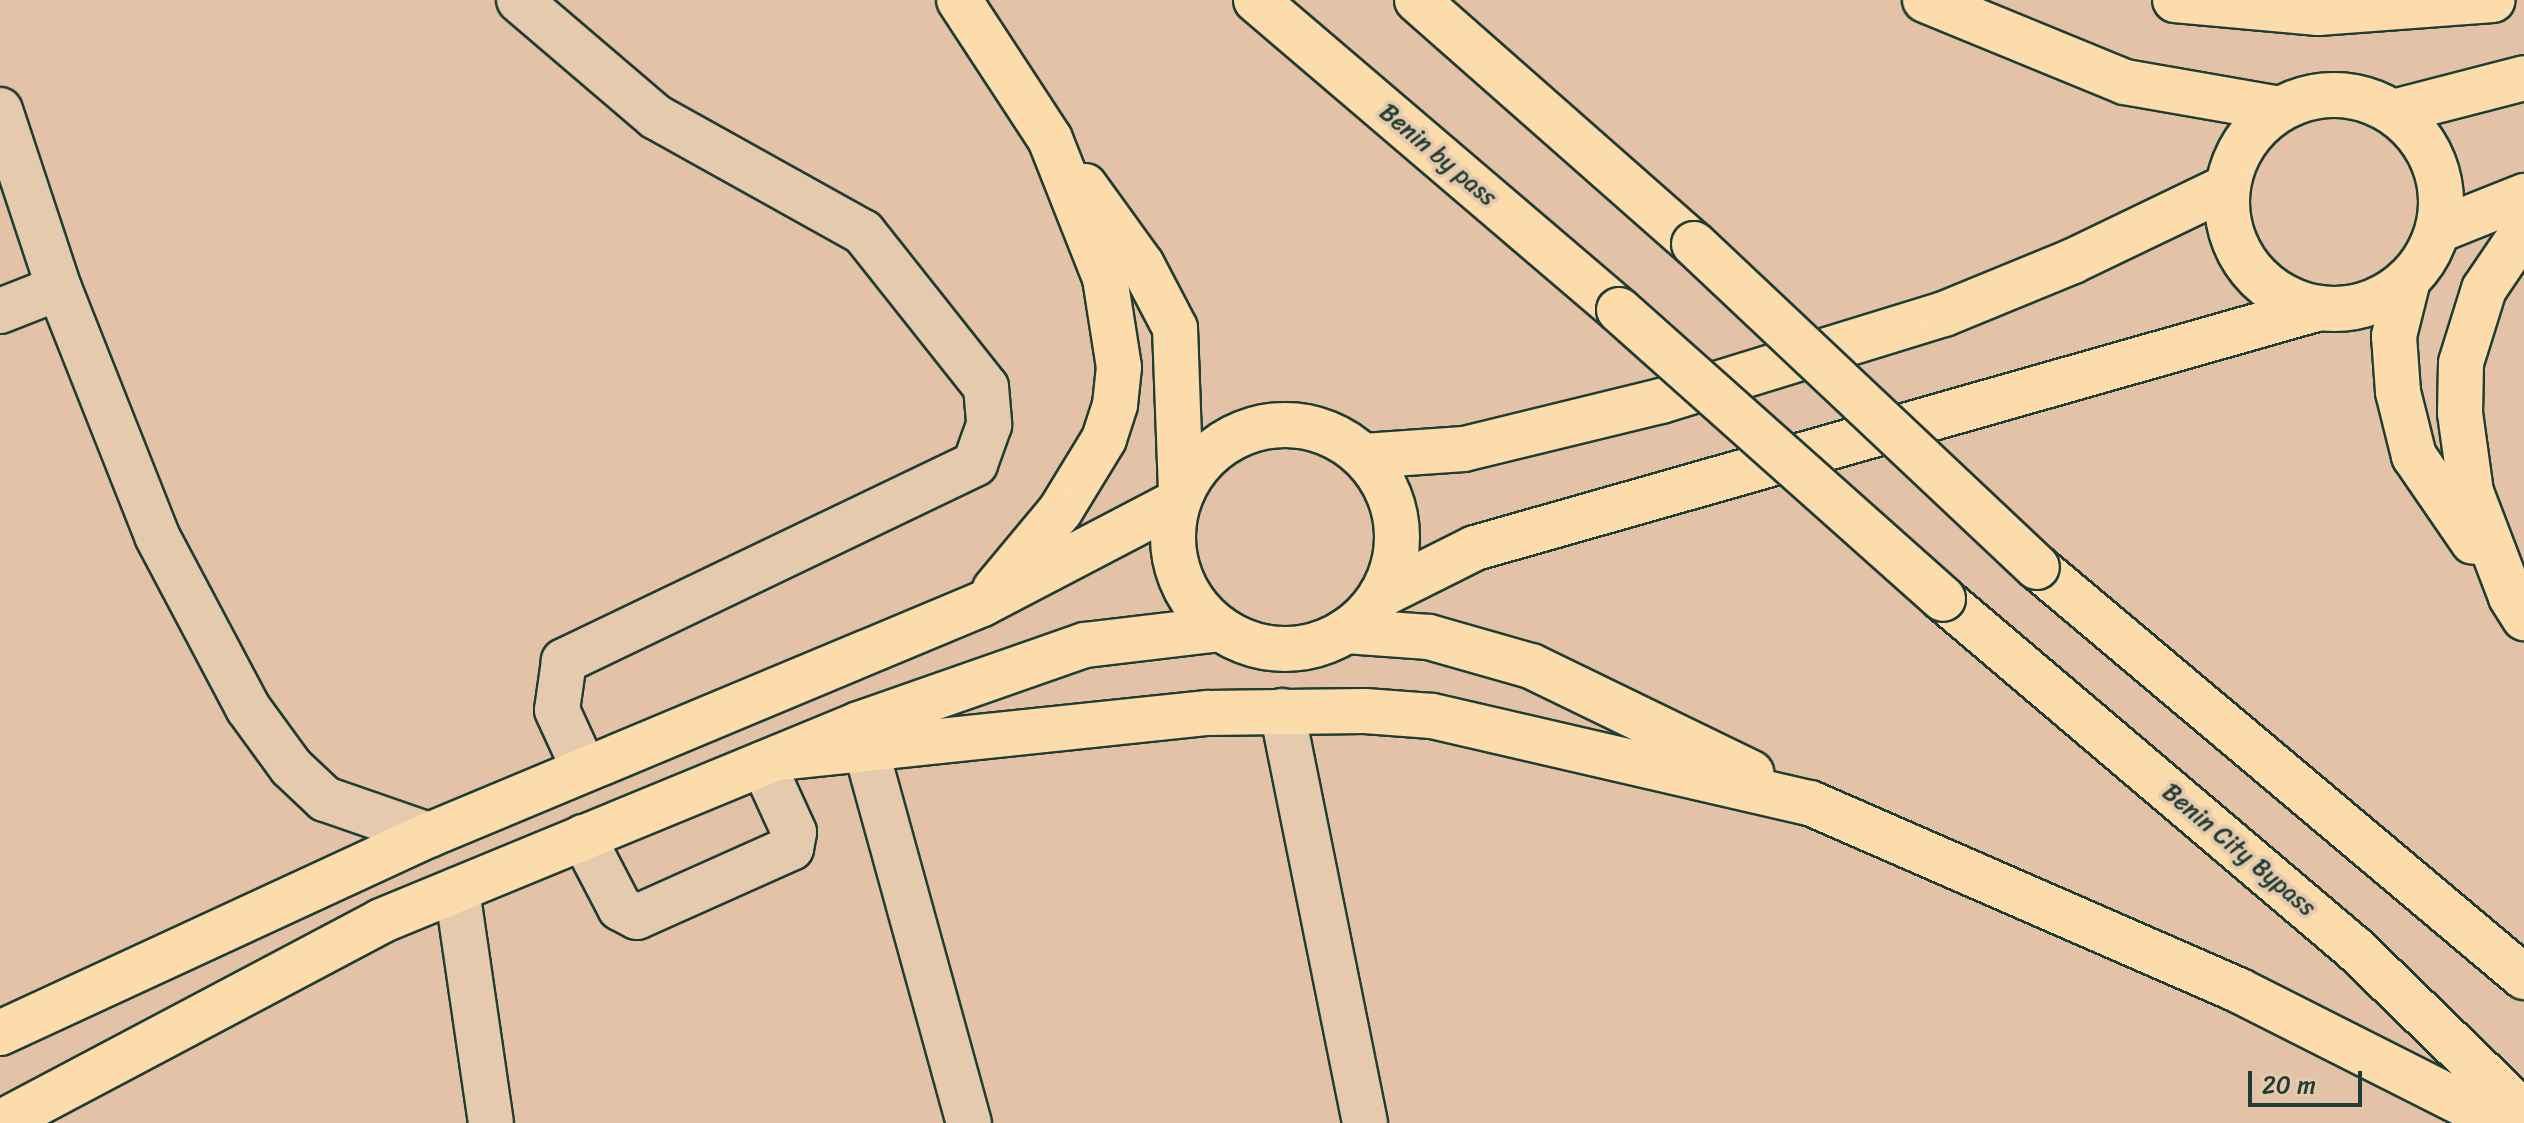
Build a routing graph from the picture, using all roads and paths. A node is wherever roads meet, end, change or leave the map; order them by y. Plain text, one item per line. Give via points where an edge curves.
1 (519, 0) edge
2 (959, 0) edge
3 (1256, 0) edge
4 (1417, 0) edge
5 (1925, 0) edge
6 (2175, 0) edge
7 (2493, 0) edge
8 (2369, 6) edge
9 (2524, 78) edge
10 (2280, 109) junction
11 (0, 110) edge
12 (2393, 112) junction
13 (1050, 139) junction
14 (2227, 187) junction
15 (2524, 196) edge
16 (2439, 230) junction
17 (2524, 230) edge
18 (2408, 280) junction
19 (59, 288) junction
20 (2320, 308) junction
21 (0, 311) edge
22 (1364, 456) junction
23 (1179, 496) junction
24 (1381, 595) junction
25 (1943, 599) joint
26 (982, 604) junction
27 (2517, 608) edge
28 (1220, 629) junction
29 (1346, 631) junction
30 (1282, 711) junction
31 (861, 736) junction
32 (771, 761) junction
33 (584, 769) junction
34 (1810, 803) junction
35 (429, 835) junction
36 (583, 837) junction
37 (457, 890) junction
38 (2524, 977) edge
39 (0, 1033) edge
40 (2524, 1113) edge
41 (0, 1123) edge
42 (491, 1123) edge
43 (969, 1123) edge
44 (1365, 1123) edge
45 (2501, 1123) edge

1 - 33 street via 656,117 863,232 986,387 989,425 975,464 564,661 557,710
2 - 13 highway
3 - 25 highway, Benin by pass, bridge via 1619,310
4 - 38 highway, bridge via 1694,244 2037,567
5 - 10 highway via 2125,82
6 - 8 highway via 2219,8
7 - 8 highway
9 - 12 highway
10 - 12 highway via 2326,94 2349,95
10 - 14 highway via 2244,142
11 - 19 street
12 - 16 highway via 2411,126 2435,164 2442,208
13 - 23 highway via 1142,265 1175,328
13 - 26 highway via 1105,278 1119,367 1115,405 1104,439 1060,511
14 - 20 highway via 2231,235 2256,276 2274,291
14 - 22 highway via 2073,261 1944,314 1646,405 1464,449
15 - 16 highway
16 - 18 highway
17 - 27 highway via 2484,289 2461,363 2460,413 2471,492
18 - 20 highway via 2367,304
18 - 27 highway via 2394,336 2398,392 2414,456
19 - 21 street
19 - 35 street via 157,536 248,708 291,767 325,799
20 - 24 highway via 1475,548
22 - 23 highway via 1325,432 1279,424 1249,430 1221,443 1198,464
22 - 24 highway via 1394,508 1398,538
23 - 26 highway
23 - 28 highway via 1171,537 1177,573 1194,604
24 - 29 highway
25 - 40 highway, Benin City Bypass via 2355,949
26 - 33 highway
28 - 29 highway via 1269,649 1296,649
28 - 31 highway via 1085,645
29 - 34 highway via 1429,637 1531,666
30 - 31 highway
30 - 34 highway via 1432,716
30 - 44 street
31 - 32 highway
31 - 43 street
32 - 36 highway
32 - 36 street via 794,832 791,848 637,917 620,908
33 - 35 highway
34 - 45 highway via 2240,991
35 - 39 highway
36 - 37 highway
37 - 41 highway via 381,921
37 - 42 street

